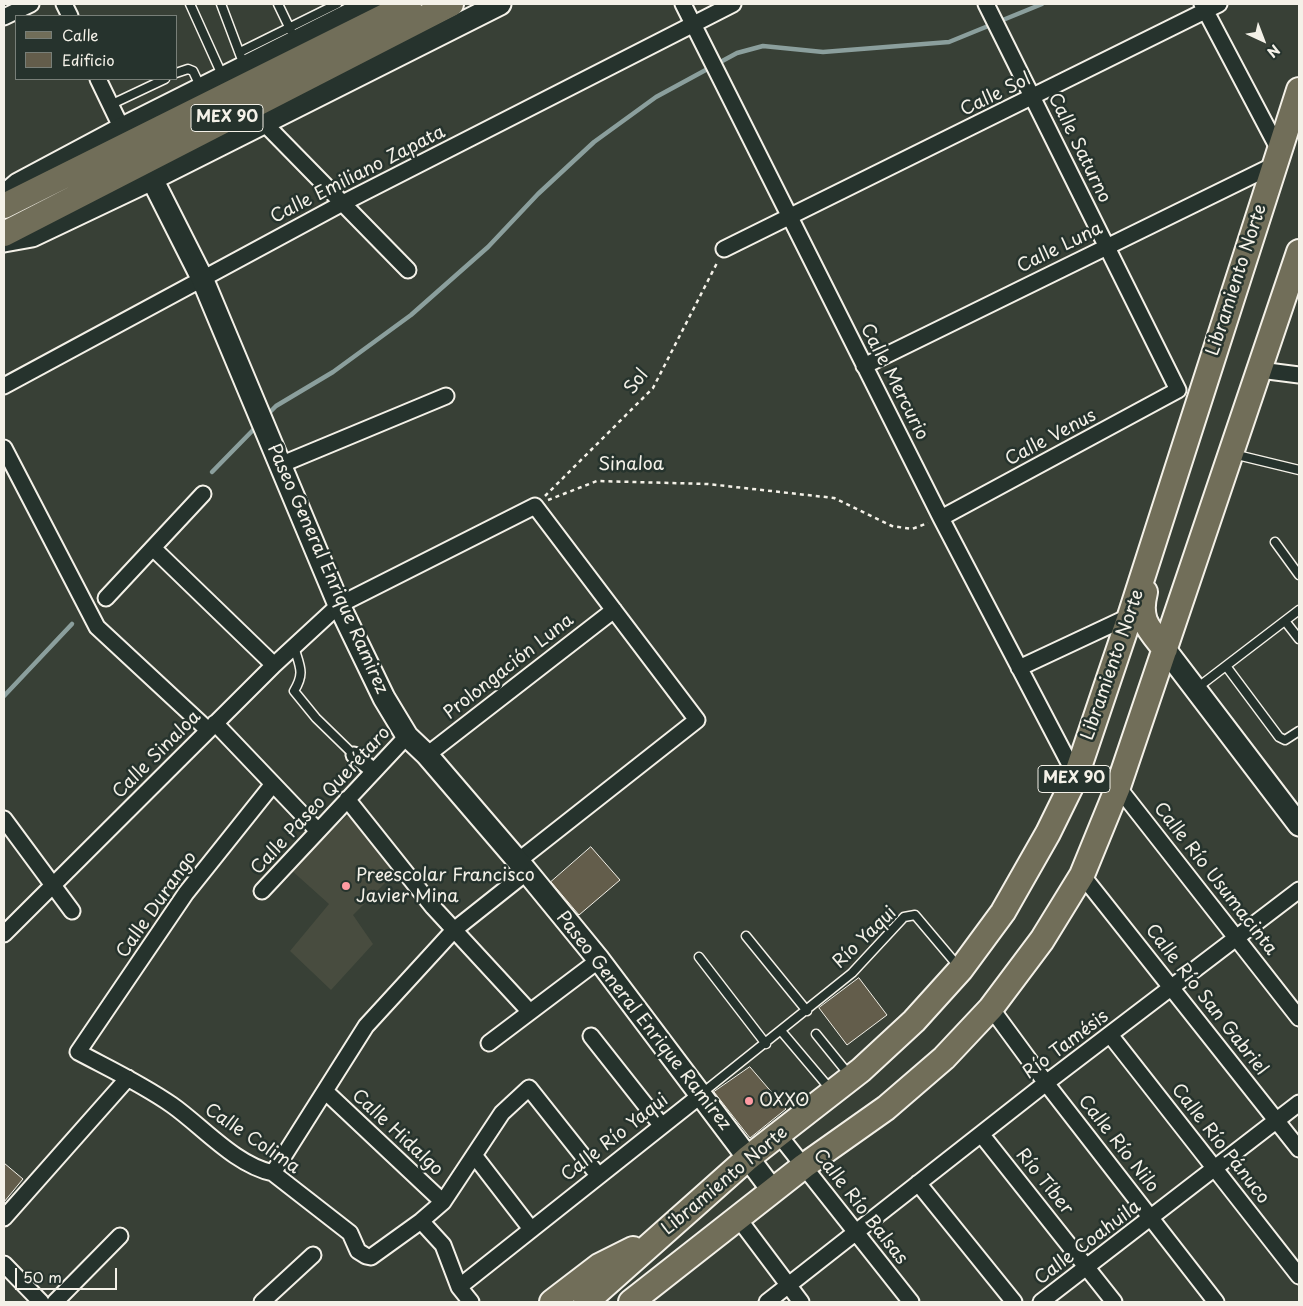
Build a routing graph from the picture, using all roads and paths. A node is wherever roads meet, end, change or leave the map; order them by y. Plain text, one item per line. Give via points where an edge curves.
1 (31, 4) edge
2 (190, 4) edge
3 (221, 4) edge
4 (278, 4) edge
5 (337, 4) edge
6 (370, 4) edge
7 (409, 4) edge
8 (500, 4) edge
9 (683, 4) edge
10 (733, 4) edge
11 (1209, 6) edge
12 (989, 10) edge
13 (4, 16) edge
14 (446, 16) edge
15 (694, 24) junction
16 (292, 34) junction
17 (242, 59) junction
18 (178, 72) edge
19 (222, 77) junction
20 (98, 80) edge
21 (162, 80) edge
22 (201, 88) junction
23 (1299, 90) edge
24 (1033, 98) junction
25 (110, 105) junction
26 (264, 124) junction
27 (136, 153) junction
28 (1276, 158) junction
29 (4, 196) edge
30 (341, 204) junction
31 (4, 206) edge
32 (789, 217) junction
33 (4, 234) edge
34 (4, 241) edge
35 (1107, 246) junction
36 (724, 249) joint
37 (1299, 252) edge
38 (408, 270) dead end
39 (202, 278) junction
40 (864, 366) junction
41 (1260, 370) junction
42 (1299, 375) edge
43 (4, 386) edge
44 (1178, 390) joint
45 (446, 396) dead end
46 (4, 448) edge
47 (1231, 453) junction
48 (280, 465) junction
49 (1299, 470) edge
50 (203, 494) dead end
51 (535, 506) junction
52 (1162, 515) junction
53 (941, 518) junction
54 (1275, 542) dead end
55 (153, 548) junction
56 (1299, 576) edge
57 (106, 598) dead end
58 (340, 605) junction
59 (614, 610) junction
60 (1299, 610) edge
61 (1130, 616) junction
62 (1285, 621) junction
63 (1299, 639) edge
64 (294, 647) junction
65 (1165, 649) junction
66 (274, 665) junction
67 (1226, 666) junction
68 (1019, 668) junction
69 (1196, 690) junction
70 (211, 727) junction
71 (1299, 731) edge
72 (408, 736) junction
73 (427, 754) junction
74 (354, 755) joint
75 (374, 771) junction
76 (1076, 776) junction
77 (273, 784) junction
78 (1118, 787) junction
79 (347, 800) junction
80 (4, 819) edge
81 (1299, 825) edge
82 (318, 832) junction
83 (523, 867) junction
84 (1082, 875) junction
85 (54, 884) junction
86 (1299, 890) edge
87 (262, 891) dead end
88 (72, 911) dead end
89 (454, 930) junction
90 (4, 934) edge
91 (746, 936) dead end
92 (1237, 936) junction
93 (699, 957) dead end
94 (598, 960) junction
95 (961, 969) junction
96 (1173, 988) junction
97 (992, 1008) junction
98 (807, 1010) junction
99 (530, 1012) junction
100 (1299, 1018) edge
101 (782, 1032) junction
102 (816, 1034) dead end
103 (591, 1036) dead end
104 (1111, 1036) junction
105 (489, 1043) dead end
106 (766, 1044) junction
107 (78, 1052) joint
108 (128, 1078) junction
109 (851, 1078) junction
110 (1046, 1083) junction
111 (324, 1092) junction
112 (832, 1092) junction
113 (701, 1095) junction
114 (1299, 1103) edge
115 (1277, 1121) junction
116 (662, 1126) junction
117 (981, 1134) junction
118 (779, 1135) junction
119 (1299, 1149) edge
120 (474, 1155) junction
121 (748, 1158) junction
122 (804, 1166) junction
123 (1216, 1168) junction
124 (272, 1173) junction
125 (598, 1175) junction
126 (918, 1183) junction
127 (772, 1191) junction
128 (443, 1202) junction
129 (1153, 1217) junction
130 (4, 1218) edge
131 (738, 1218) junction
132 (421, 1221) junction
133 (532, 1229) junction
134 (856, 1232) junction
135 (659, 1235) junction
136 (120, 1236) dead end
137 (313, 1255) dead end
138 (4, 1264) edge
139 (1087, 1266) junction
140 (1299, 1276) edge
141 (788, 1286) junction
142 (459, 1287) junction
143 (41, 1302) edge
144 (55, 1302) edge
145 (262, 1302) edge
146 (471, 1302) edge
147 (552, 1302) edge
148 (586, 1302) edge
149 (631, 1302) edge
150 (767, 1302) edge
151 (802, 1302) edge
152 (911, 1302) edge
153 (1014, 1302) edge
154 (1041, 1302) edge
155 (1114, 1302) edge
156 (1216, 1302) edge

1 - 13 street
2 - 19 lane
3 - 17 lane
4 - 16 lane
5 - 16 lane
6 - 16 street
7 - 27 main road, MEX 90
8 - 14 street
9 - 15 street, Calle Mercurio
10 - 15 street, Calle Emiliano Zapata
11 - 24 street, Calle Sol
11 - 28 street
12 - 24 street, Calle Saturno
14 - 26 street
14 - 27 main road, MEX 90
15 - 30 street, Calle Emiliano Zapata
15 - 32 street, Calle Mercurio
16 - 17 street
17 - 19 street
18 - 22 lane via 192,71
19 - 22 street
20 - 25 street
21 - 25 lane
22 - 27 street
23 - 28 main road, Libramiento Norte / MEX 90
24 - 32 street, Calle Sol
24 - 35 street, Calle Saturno
25 - 27 street
26 - 27 street
26 - 30 street
27 - 29 street via 18,184
27 - 31 main road, MEX 90
27 - 33 main road, MEX 90
27 - 34 street via 32,236
27 - 39 street, Paseo General Enrique Ramirez
28 - 35 street, Calle Luna
28 - 52 main road, Libramiento Norte / MEX 90
30 - 38 street
30 - 39 street, Calle Emiliano Zapata
32 - 36 street, Calle Sol
32 - 40 street, Calle Mercurio
35 - 40 street, Calle Luna
35 - 44 street, Calle Saturno
36 - 51 path, Sol via 653,388
37 - 41 main road, Libramiento Norte / MEX 90
39 - 43 street, Calle Emiliano Zapata
39 - 48 street, Paseo General Enrique Ramirez
40 - 53 street, Calle Mercurio
41 - 42 street
41 - 47 main road, Libramiento Norte / MEX 90
44 - 53 street, Calle Venus
45 - 48 street
46 - 70 street via 97,627
47 - 49 lane
47 - 65 main road, Libramiento Norte / MEX 90
48 - 58 street, Paseo General Enrique Ramirez
50 - 55 street
51 - 53 path, Sinaloa via 597,481 708,484 834,498 892,526 912,528
51 - 58 street
51 - 59 street
52 - 61 main road, Libramiento Norte / MEX 90
52 - 65 main road via 1166,525 1142,610 1146,625
53 - 68 street, Calle Mercurio
54 - 56 lane
55 - 57 street
55 - 66 street
58 - 64 street, Calle Sinaloa
58 - 72 street, Paseo General Enrique Ramirez via 384,698
59 - 73 street, Prolongación Luna
59 - 83 street via 697,720
60 - 62 lane
61 - 68 street
61 - 76 main road, Libramiento Norte / MEX 90
62 - 63 lane
62 - 67 lane
64 - 66 street, Calle Sinaloa
64 - 74 lane via 302,672 294,691
65 - 69 street
65 - 78 main road, Libramiento Norte / MEX 90
66 - 70 street, Calle Sinaloa
67 - 69 lane
67 - 71 lane via 1279,737 1285,740
68 - 76 street, Calle Mercurio
69 - 81 street
70 - 77 street
70 - 85 street, Calle Sinaloa
72 - 73 street, Paseo General Enrique Ramirez
72 - 75 street, Calle Paseo Querétaro
73 - 83 street, Paseo General Enrique Ramirez
74 - 75 street
75 - 79 street, Calle Paseo Querétaro
76 - 95 main road, Libramiento Norte / MEX 90 via 1003,912
77 - 82 street
77 - 107 street, Calle Durango via 186,893
78 - 84 main road, Libramiento Norte / MEX 90
78 - 92 street, Calle Río Usumacinta
79 - 82 street, Calle Paseo Querétaro
79 - 89 street
80 - 85 street
82 - 87 street, Calle Paseo Querétaro
83 - 89 street
83 - 94 street, Paseo General Enrique Ramirez
84 - 96 street, Calle Río San Gabriel
84 - 97 main road, Libramiento Norte / MEX 90 via 1042,940
85 - 88 street
85 - 90 street, Calle Sinaloa
86 - 92 street, Río Tamésis
89 - 99 street
89 - 111 street via 366,1026
91 - 98 lane
92 - 96 street, Río Tamésis
92 - 100 street, Calle Río Usumacinta
93 - 106 lane
94 - 99 street
94 - 113 street, Paseo General Enrique Ramirez
95 - 98 lane, Río Yaqui via 915,915 904,917 852,973
95 - 109 main road, Libramiento Norte / MEX 90 via 914,1021
96 - 104 street, Río Tamésis
96 - 115 street, Calle Río San Gabriel
97 - 110 street, Calle Río Nilo
97 - 122 main road, Libramiento Norte / MEX 90 via 944,1058 886,1108
98 - 101 lane, Río Yaqui
99 - 105 street
101 - 106 lane, Calle Río Yaqui
101 - 112 lane
102 - 109 lane
103 - 116 street
104 - 110 street, Río Tamésis
104 - 123 street, Calle Río Pánuco
106 - 113 lane, Calle Río Yaqui
107 - 108 street, Calle Colima
108 - 124 street, Calle Colima via 172,1105 223,1146 262,1171
108 - 130 street
109 - 112 main road, Libramiento Norte / MEX 90
110 - 117 street, Río Tamésis
110 - 129 street, Calle Río Nilo
111 - 124 street
111 - 128 street, Calle Hidalgo
112 - 118 main road, Libramiento Norte / MEX 90
113 - 116 street, Calle Río Yaqui
113 - 121 street, Paseo General Enrique Ramirez
114 - 115 street, Calle Coahuila
115 - 119 street, Calle Río San Gabriel
115 - 123 street, Calle Coahuila
116 - 125 street, Calle Río Yaqui
117 - 126 street, Río Tamésis
117 - 139 street, Río Tíber
118 - 121 main road, Libramiento Norte / MEX 90
118 - 122 street, Calle Río Balsas
120 - 125 street via 502,1113 529,1088
120 - 128 street
120 - 133 street
121 - 127 street, Paseo General Enrique Ramirez
121 - 135 main road, Libramiento Norte / MEX 90
122 - 127 main road, Libramiento Norte / MEX 90
122 - 134 street, Calle Río Balsas
123 - 129 street, Calle Coahuila
123 - 140 street, Calle Río Pánuco
124 - 132 street, Calle Colima via 350,1232 358,1251 366,1256 372,1257
125 - 133 street, Calle Río Yaqui
126 - 134 street, Río Tamésis
126 - 153 street
127 - 131 main road, Libramiento Norte / MEX 90
128 - 132 street
129 - 139 street, Calle Coahuila
129 - 156 street, Calle Río Nilo
131 - 141 street
131 - 149 main road, Libramiento Norte / MEX 90
132 - 142 street via 443,1245
133 - 142 street, Calle Río Yaqui
134 - 141 street, Río Tamésis
134 - 152 street, Calle Río Balsas
135 - 147 main road via 599,1266
135 - 148 main road, Libramiento Norte / MEX 90
136 - 144 street
137 - 145 street
138 - 143 street
139 - 154 street, Calle Coahuila
139 - 155 street, Río Tíber
141 - 150 street, Río Tamésis
141 - 151 street
142 - 146 street

